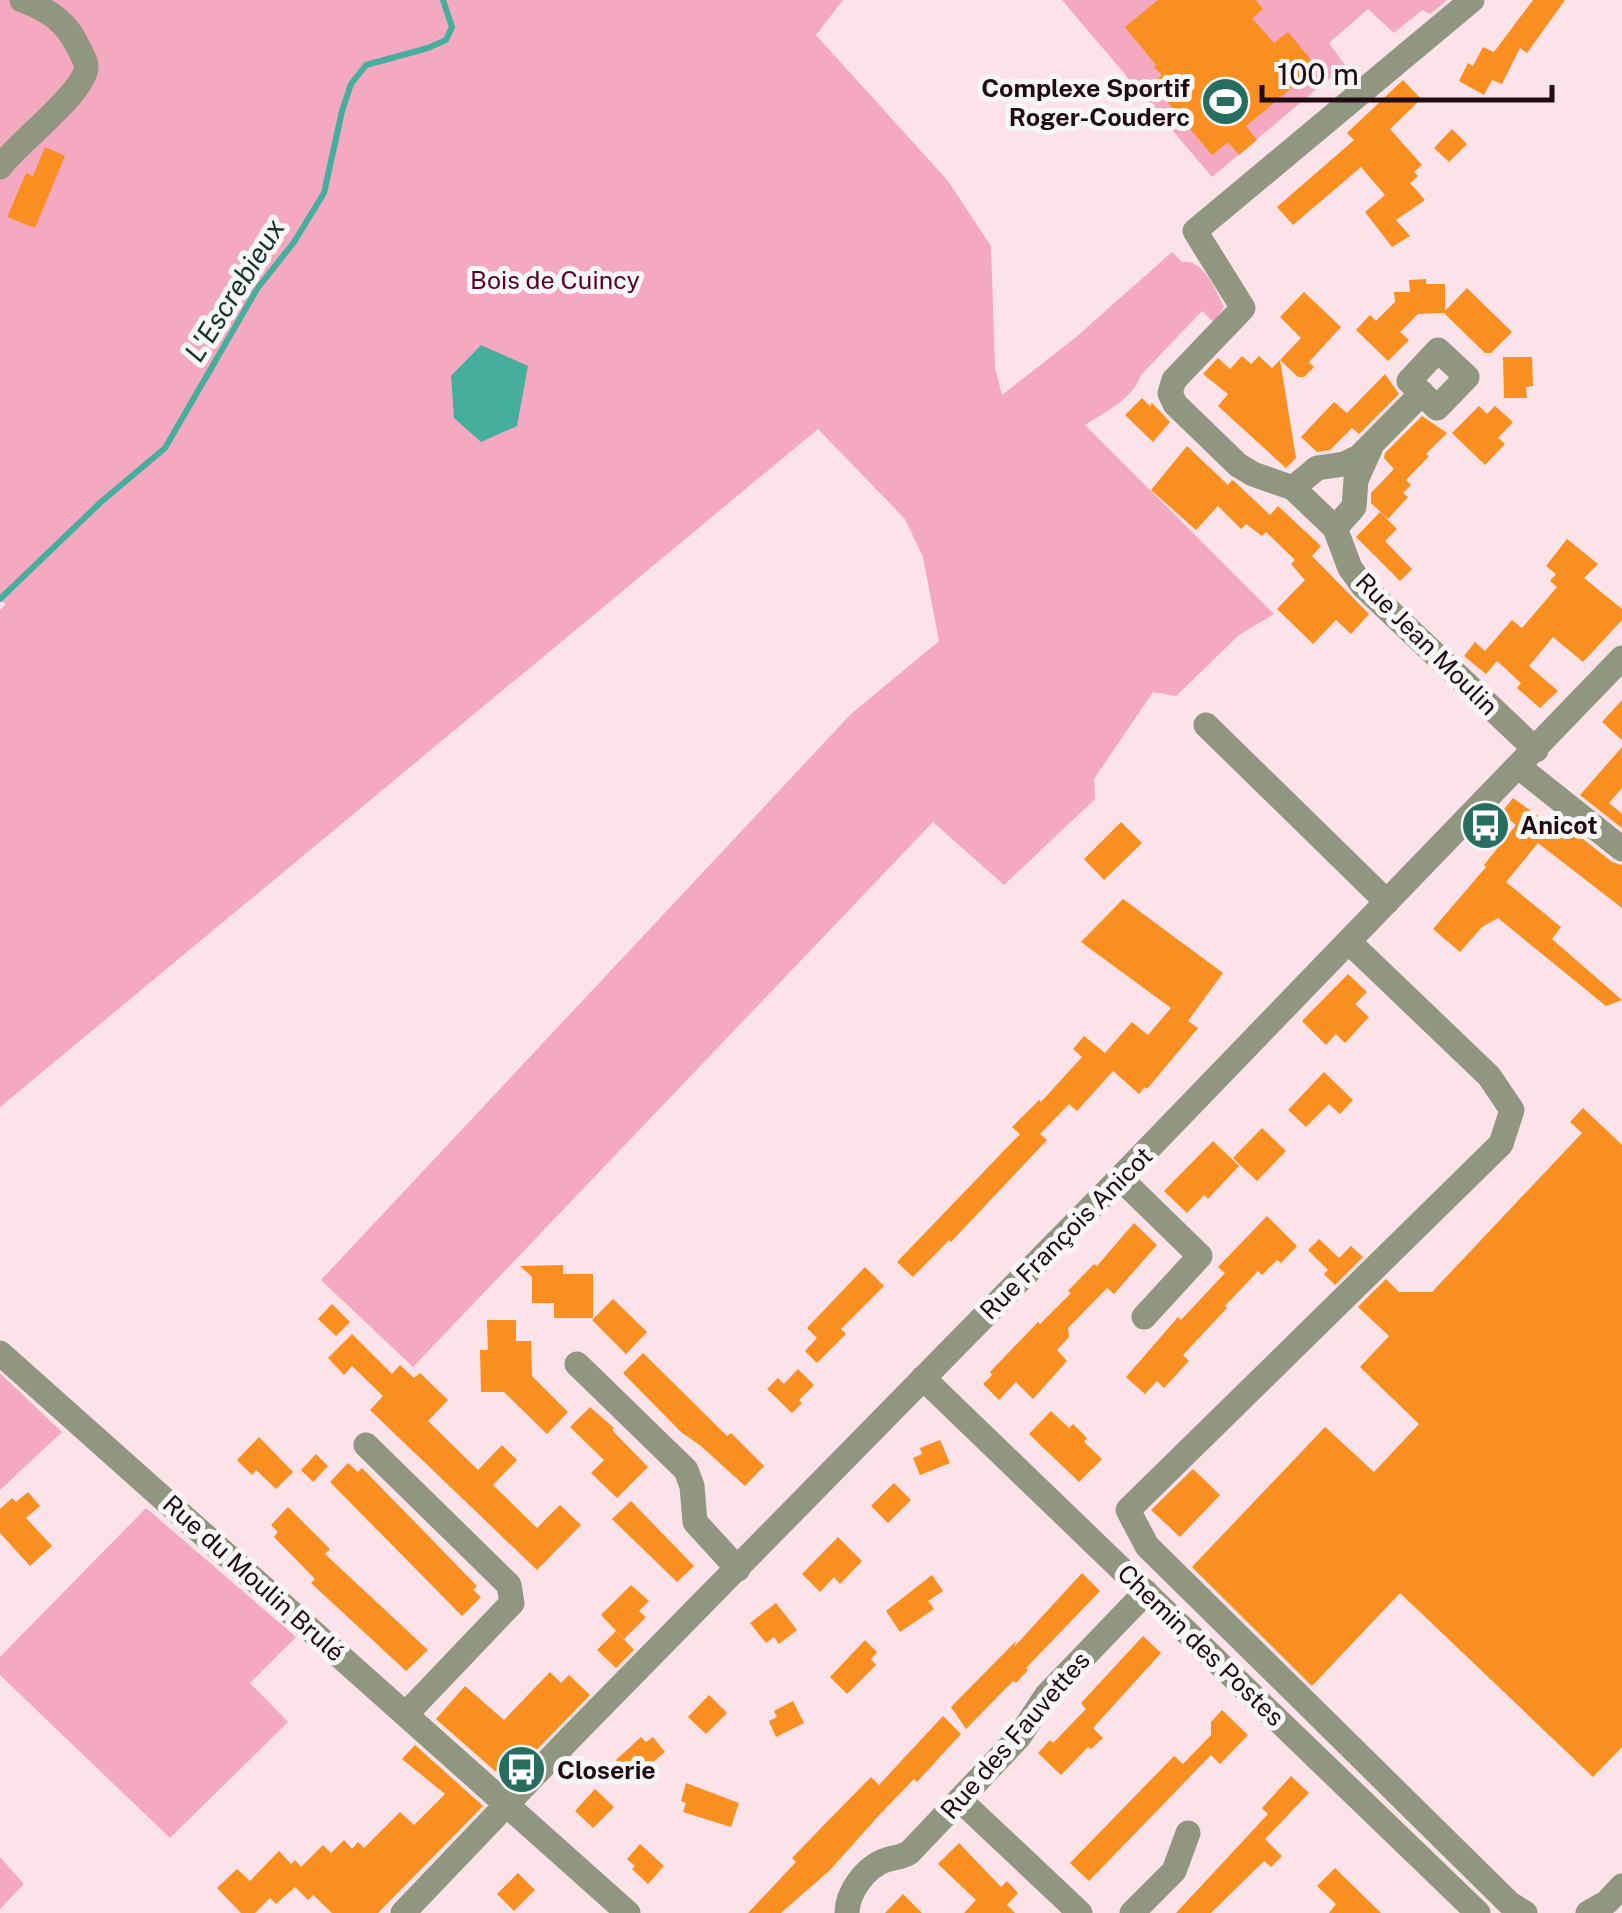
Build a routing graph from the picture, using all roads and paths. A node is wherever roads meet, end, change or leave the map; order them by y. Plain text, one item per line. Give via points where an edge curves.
1 (22, 0) edge
2 (1472, 0) edge
3 (0, 166) edge
4 (1422, 393) dead end
5 (1370, 448) junction
6 (1293, 488) junction
7 (1335, 528) junction
8 (1622, 658) edge
9 (1206, 725) dead end
10 (1527, 758) junction
11 (1622, 849) edge
12 (1388, 902) junction
13 (1349, 942) junction
14 (1120, 1178) junction
15 (1144, 1317) dead end
16 (0, 1353) edge
17 (577, 1364) dead end
18 (923, 1378) junction
19 (366, 1445) dead end
20 (738, 1569) junction
21 (1146, 1592) junction
22 (406, 1714) junction
23 (960, 1800) junction
24 (506, 1805) junction
25 (1188, 1833) dead end
26 (1622, 1886) edge
27 (404, 1913) edge
28 (628, 1913) edge
29 (847, 1913) edge
30 (1080, 1913) edge
31 (1132, 1913) edge
32 (1478, 1913) edge
33 (1525, 1913) edge
34 (1588, 1913) edge

1 - 3 street via 62,22 86,66 63,105
2 - 6 street, Rue Jean Moulin via 1195,232 1242,308 1174,380 1172,399 1246,471
4 - 5 street
5 - 6 street via 1352,462 1317,468
5 - 7 street via 1356,480 1354,507
6 - 7 street, Rue Jean Moulin
7 - 10 street, Rue Jean Moulin via 1363,586
8 - 10 street, Rue François Anicot
9 - 12 street
10 - 11 street, Rue Jean Moulin
10 - 12 street, Rue François Anicot
12 - 13 street, Rue François Anicot
13 - 14 street, Rue François Anicot
13 - 33 street via 1489,1076 1512,1110 1501,1144 1128,1510 1148,1546
14 - 15 street via 1200,1256
14 - 18 street, Rue François Anicot
16 - 22 street, Rue du Moulin Brulé
17 - 20 street via 686,1470 695,1522
18 - 20 street, Rue François Anicot
18 - 21 street, Chemin des Postes
19 - 22 street via 509,1585 512,1603
20 - 24 street, Rue François Anicot
21 - 23 street, Rue des Fauvettes
21 - 32 street, Chemin des Postes
22 - 24 street, Rue du Moulin Brulé
23 - 29 street, Rue des Fauvettes via 910,1852 876,1865 849,1895
23 - 30 street
24 - 27 street, Rue François Anicot
24 - 28 street, Rue du Moulin Brulé
25 - 31 street via 1174,1871
26 - 34 street

